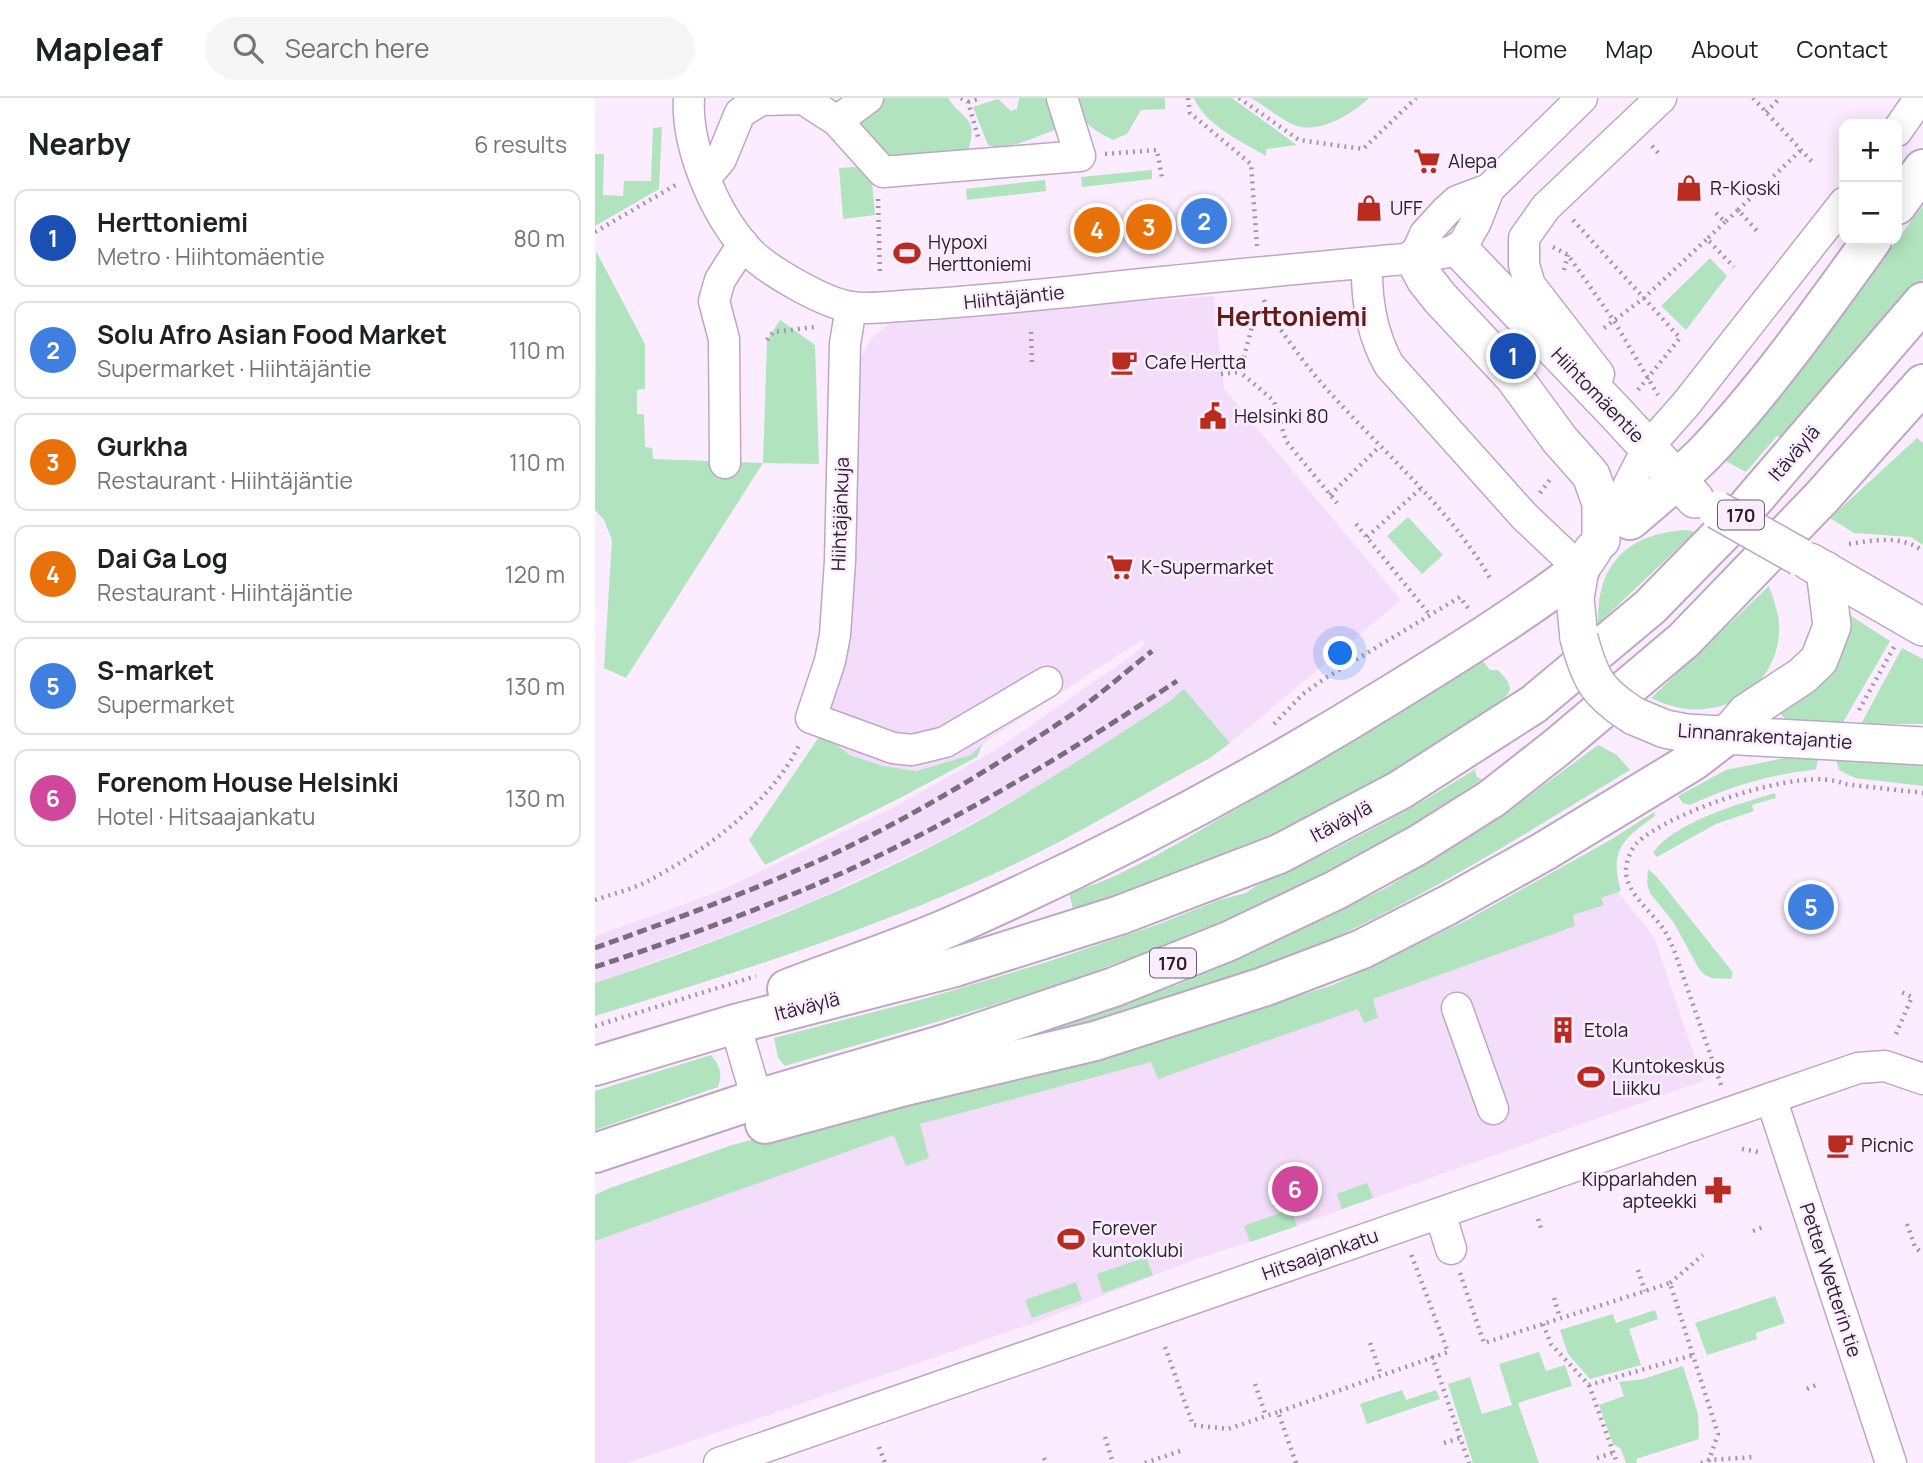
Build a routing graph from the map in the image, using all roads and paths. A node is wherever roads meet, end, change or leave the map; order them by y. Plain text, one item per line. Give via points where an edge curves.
1 (689, 98) edge
2 (868, 98) edge
3 (961, 98) edge
4 (981, 98) edge
5 (1062, 98) edge
6 (1188, 98) edge
7 (1239, 98) edge
8 (1416, 98) edge
9 (1582, 98) edge
10 (1661, 98) edge
11 (1753, 98) edge
12 (1780, 98) edge
13 (1920, 98) edge
14 (968, 102) junction
15 (1766, 111) junction
16 (837, 121) junction
17 (1902, 124) edge
18 (1651, 145) dead end
19 (1801, 150) junction
20 (1080, 156) junction
21 (1661, 156) dead end
22 (1813, 163) dead end
23 (986, 164) junction
24 (1923, 169) edge
25 (1162, 178) dead end
26 (694, 179) junction
27 (1489, 189) junction
28 (1902, 198) edge
29 (1839, 209) edge
30 (878, 210) dead end
31 (1738, 210) junction
32 (1716, 214) dead end
33 (1570, 218) dead end
34 (1725, 222) junction
35 (595, 232) edge
36 (1759, 233) dead end
37 (1707, 239) junction
38 (1257, 240) dead end
39 (743, 244) junction
40 (1548, 245) dead end
41 (1868, 245) edge
42 (1460, 250) junction
43 (1568, 255) junction
44 (1414, 258) junction
45 (1367, 263) junction
46 (1734, 267) dead end
47 (1564, 270) dead end
48 (880, 276) dead end
49 (1644, 298) junction
50 (1923, 302) edge
51 (851, 307) junction
52 (1267, 310) dead end
53 (1255, 315) dead end
54 (1614, 321) junction
55 (820, 327) dead end
56 (1604, 328) dead end
57 (1031, 332) dead end
58 (767, 340) dead end
59 (1033, 364) dead end
60 (1240, 372) junction
61 (1221, 374) dead end
62 (1923, 384) edge
63 (1616, 412) junction
64 (1380, 446) junction
65 (1648, 447) junction
66 (725, 463) dead end
67 (1420, 489) junction
68 (1330, 495) junction
69 (1697, 496) junction
70 (1337, 503) dead end
71 (1356, 524) dead end
72 (1367, 537) junction
73 (1604, 543) junction
74 (1849, 544) dead end
75 (1923, 551) edge
76 (1812, 563) junction
77 (1490, 578) dead end
78 (1460, 597) dead end
79 (1430, 615) junction
80 (1909, 637) edge
81 (1324, 679) dead end
82 (1047, 682) dead end
83 (1858, 711) dead end
84 (811, 718) junction
85 (1727, 735) junction
86 (1923, 746) edge
87 (1923, 793) edge
88 (595, 900) edge
89 (1901, 992) dead end
90 (1457, 1008) dead end
91 (735, 1024) junction
92 (1896, 1034) dead end
93 (659, 1046) junction
94 (595, 1066) edge
95 (1923, 1079) edge
96 (1723, 1091) dead end
97 (757, 1098) junction
98 (1772, 1098) junction
99 (1493, 1109) dead end
100 (595, 1153) edge
101 (595, 1173) edge
102 (1667, 1174) dead end
103 (1670, 1184) dead end
104 (1440, 1213) junction
105 (1538, 1219) dead end
106 (1907, 1224) dead end
107 (1766, 1226) dead end
108 (1541, 1228) dead end
109 (1753, 1231) dead end
110 (1451, 1249) joint
111 (1923, 1254) edge
112 (1703, 1255) dead end
113 (1414, 1263) dead end
114 (1638, 1270) dead end
115 (1670, 1283) junction
116 (1645, 1292) junction
117 (1554, 1298) dead end
118 (1560, 1318) junction
119 (1543, 1324) junction
120 (1370, 1343) dead end
121 (1165, 1347) dead end
122 (1693, 1355) junction
123 (1432, 1356) junction
124 (1381, 1375) junction
125 (1255, 1384) dead end
126 (1818, 1384) dead end
127 (1589, 1385) junction
128 (1807, 1389) dead end
129 (1278, 1412) junction
130 (1266, 1416) junction
131 (1105, 1437) dead end
132 (1460, 1438) junction
133 (1444, 1443) dead end
134 (879, 1447) dead end
135 (1180, 1451) dead end
136 (1612, 1453) junction
137 (1755, 1457) dead end
138 (1597, 1458) dead end
139 (1708, 1462) edge
140 (719, 1463) edge
141 (885, 1463) edge
142 (1113, 1463) edge
143 (1145, 1463) edge
144 (1296, 1463) edge
145 (1469, 1463) edge
146 (1617, 1463) edge
147 (1701, 1463) edge
148 (1891, 1463) edge

1 - 26 street, Hiihtäjäntie via 696,153
2 - 16 street
3 - 14 path
4 - 14 path
5 - 20 street
6 - 38 path via 1190,113 1251,164
7 - 8 path via 1299,140 1363,149
9 - 27 street
10 - 63 street via 1546,207 1524,238 1524,265 1531,285 1602,379
11 - 15 path
12 - 15 path
13 - 17 street
14 - 23 path
15 - 19 path
16 - 23 street via 883,172
16 - 26 street via 803,99 761,100 740,113 721,159
18 - 21 path
19 - 22 path
19 - 31 path
20 - 23 street
20 - 25 path via 1157,150
24 - 28 highway
26 - 35 path
26 - 39 street, Hiihtäjäntie
27 - 42 street
27 - 44 street via 1457,201 1446,211 1425,234
29 - 65 street
30 - 48 path
31 - 34 path
31 - 36 path
32 - 34 path
33 - 49 path
34 - 37 path
37 - 46 path
37 - 49 path
39 - 51 street, Hiihtäjäntie via 801,286
39 - 66 street via 720,280 713,301 724,339
40 - 43 path
41 - 69 highway via 1717,440
42 - 44 street, Hiihtäjäntie
42 - 63 main road, Hiihtomäentie
43 - 47 path
43 - 54 path
44 - 45 street, Hiihtäjäntie
44 - 73 main road via 1440,298 1513,376 1591,475 1601,503
45 - 51 street, Hiihtäjäntie via 976,302
45 - 73 street via 1377,343 1389,365 1524,516
49 - 54 path
49 - 54 path via 1680,338 1648,380
50 - 91 highway, Itäväylä / 170 via 1742,513 1650,607 1534,704 1400,790 1279,854 1120,915 955,967
51 - 84 street, Hiihtäjänkuja via 845,354 835,635
52 - 64 path via 1331,394
53 - 60 path
54 - 56 path
55 - 58 path via 773,332
57 - 59 path
60 - 61 path
60 - 68 path via 1274,401 1286,440
62 - 97 highway, 170 via 1684,640 1491,799 1418,845 1229,941 1114,987 945,1044
63 - 65 main road, Hiihtomäentie
64 - 67 path
64 - 68 path
65 - 69 main road, Hiihtomäentie
65 - 73 street
67 - 72 path
67 - 77 path via 1471,546
68 - 70 path
69 - 73 highway
69 - 76 main road, bridge
71 - 72 path
72 - 79 path
73 - 85 main road, Linnanrakentajantie, bridge via 1575,598 1579,638 1597,686 1634,716 1665,729
73 - 93 highway via 1538,601 1487,635 1231,789 1095,860 947,928 786,989
74 - 75 path via 1901,541
76 - 80 main road
76 - 85 main road via 1832,626 1819,660 1747,713
78 - 79 path
79 - 81 path
80 - 83 path
82 - 84 street via 945,742 912,750 893,748
84 - 88 path via 779,778 740,819 700,850 644,883
85 - 86 main road, Linnanrakentajantie
85 - 101 highway via 1693,761 1543,852 1374,943 1310,969 1094,1041 905,1086
87 - 96 path via 1844,784 1833,778 1776,783 1678,818 1635,845 1628,859 1630,888 1674,950
89 - 92 path via 1912,997
90 - 99 street
91 - 93 highway, Itäväylä / 170
91 - 97 street
93 - 94 highway, Itäväylä / 170
95 - 98 street, Hitsaajankatu via 1885,1066 1858,1068
97 - 100 highway, 170
98 - 104 street, Hitsaajankatu
98 - 148 street, Petter Wetterin tie
102 - 103 path
104 - 110 street
104 - 140 street, Hitsaajankatu
105 - 108 path
106 - 111 path via 1915,1247
107 - 109 path
110 - 119 path via 1484,1343
112 - 115 path
113 - 123 path via 1448,1352
114 - 116 path
115 - 116 path
115 - 122 path
116 - 118 path
117 - 118 path
118 - 119 path
119 - 127 path via 1551,1344
120 - 124 path
121 - 130 path via 1193,1425 1228,1429
122 - 127 path
122 - 139 path via 1718,1434
123 - 124 path
123 - 132 path
124 - 129 path
125 - 130 path
126 - 128 path
127 - 136 path
129 - 130 path
129 - 144 path
131 - 142 path
132 - 133 path
132 - 145 path
134 - 141 path
135 - 143 path
136 - 138 path
136 - 146 path
137 - 139 path
139 - 147 path

